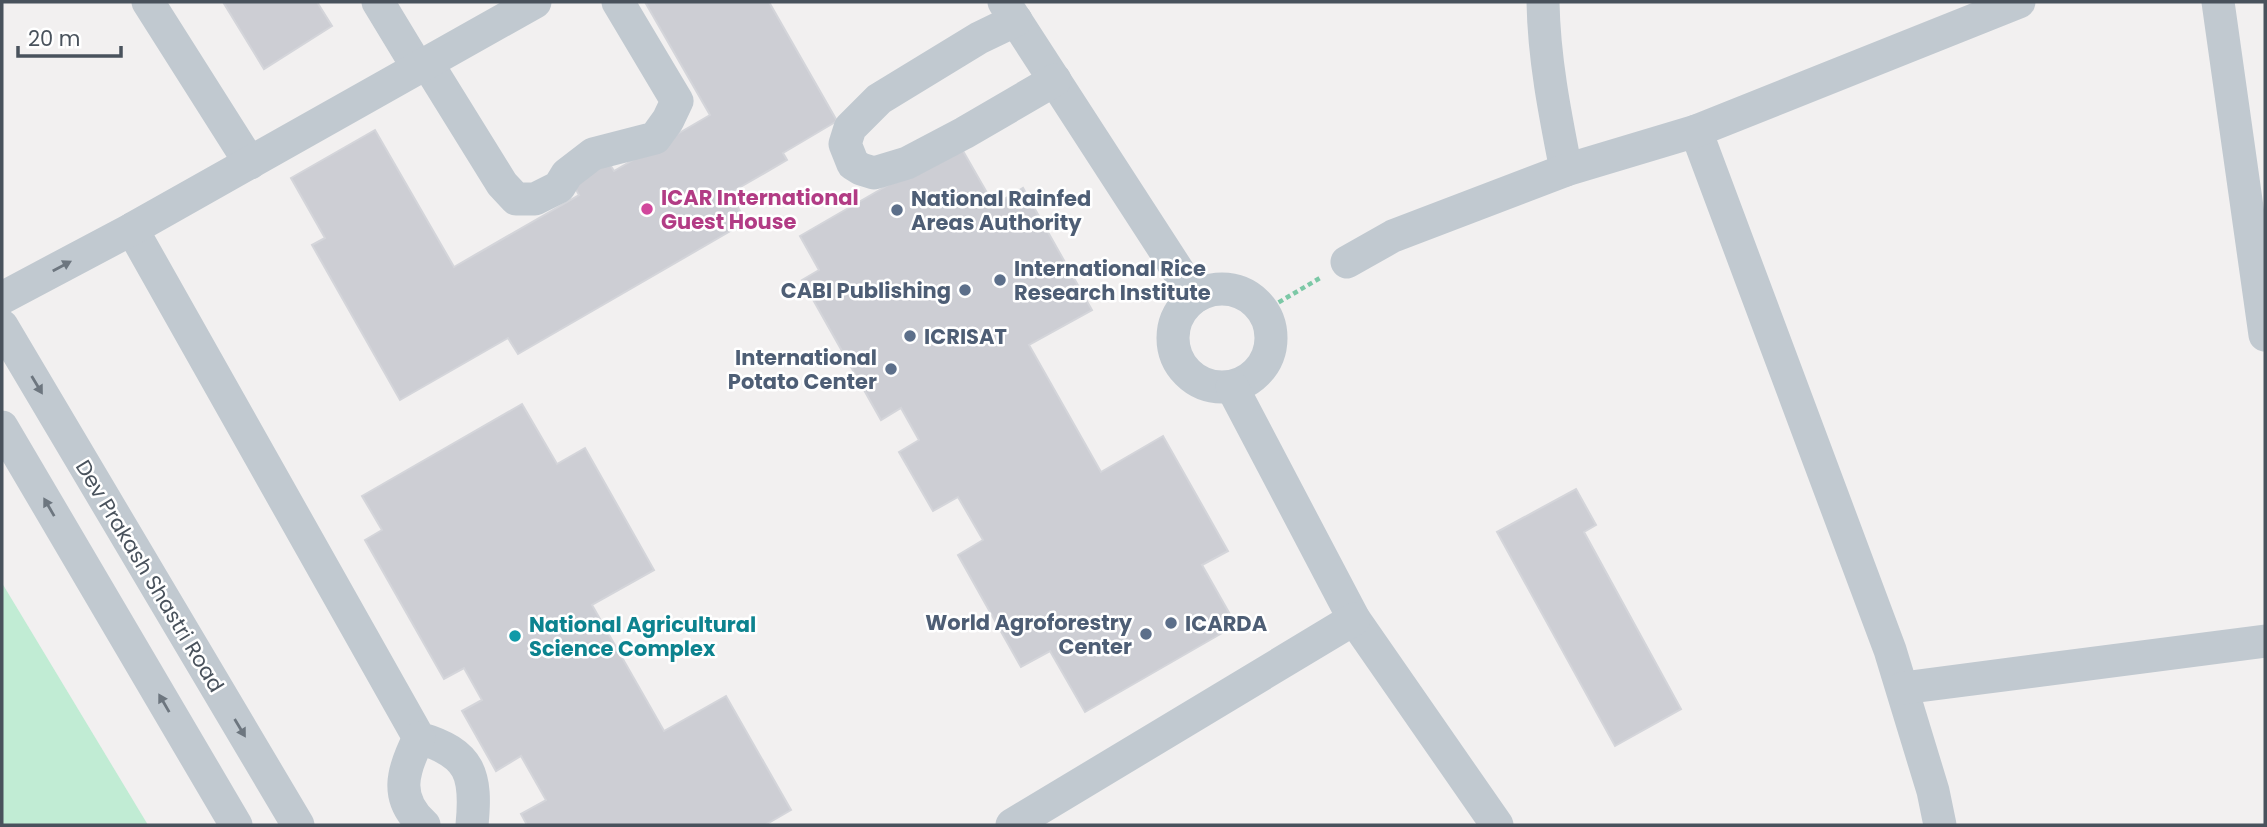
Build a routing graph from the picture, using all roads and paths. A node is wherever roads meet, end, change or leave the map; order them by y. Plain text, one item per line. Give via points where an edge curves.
1 (148, 2) edge
2 (378, 2) edge
3 (535, 2) edge
4 (618, 2) edge
5 (1543, 2) edge
6 (2019, 2) edge
7 (2218, 2) edge
8 (1010, 11) edge
9 (422, 65) junction
10 (1055, 80) junction
11 (1696, 131) junction
12 (250, 163) junction
13 (1566, 170) junction
14 (132, 229) junction
15 (1347, 262) joint
16 (1195, 297) junction
17 (2, 298) edge
18 (1264, 311) junction
19 (2, 326) edge
20 (2265, 335) edge
21 (1232, 387) junction
22 (2, 427) edge
23 (1354, 620) junction
24 (2265, 641) edge
25 (1903, 688) junction
26 (419, 738) junction
27 (236, 825) edge
28 (298, 825) edge
29 (424, 825) edge
30 (472, 825) edge
31 (1012, 825) edge
32 (1497, 825) edge
33 (1940, 825) edge

1 - 12 street
2 - 9 street
3 - 9 street
4 - 9 street via 677,102 655,138 593,154 567,174 559,187 535,199 516,199 502,184
5 - 13 street via 1547,61
6 - 11 street
7 - 20 street
8 - 10 street
8 - 10 street via 979,38 879,99 850,128 845,144 853,164 874,173 907,163
9 - 12 street
10 - 16 street
11 - 13 street
11 - 25 street
12 - 14 street
13 - 15 street via 1392,236
17 -> 14 street
14 - 26 street
15 - 18 path
16 - 18 street via 1225,288 1253,299
16 - 21 street via 1175,323 1177,357 1199,382
18 - 21 street via 1272,341 1268,357 1259,371
19 -> 28 street, Dev Prakash Shastri Road
21 - 23 street
27 -> 22 street
23 - 31 street
23 - 32 street
24 - 25 street
25 - 33 street
26 - 29 street via 403,776 405,798
26 - 30 street via 438,744 466,764 474,786

